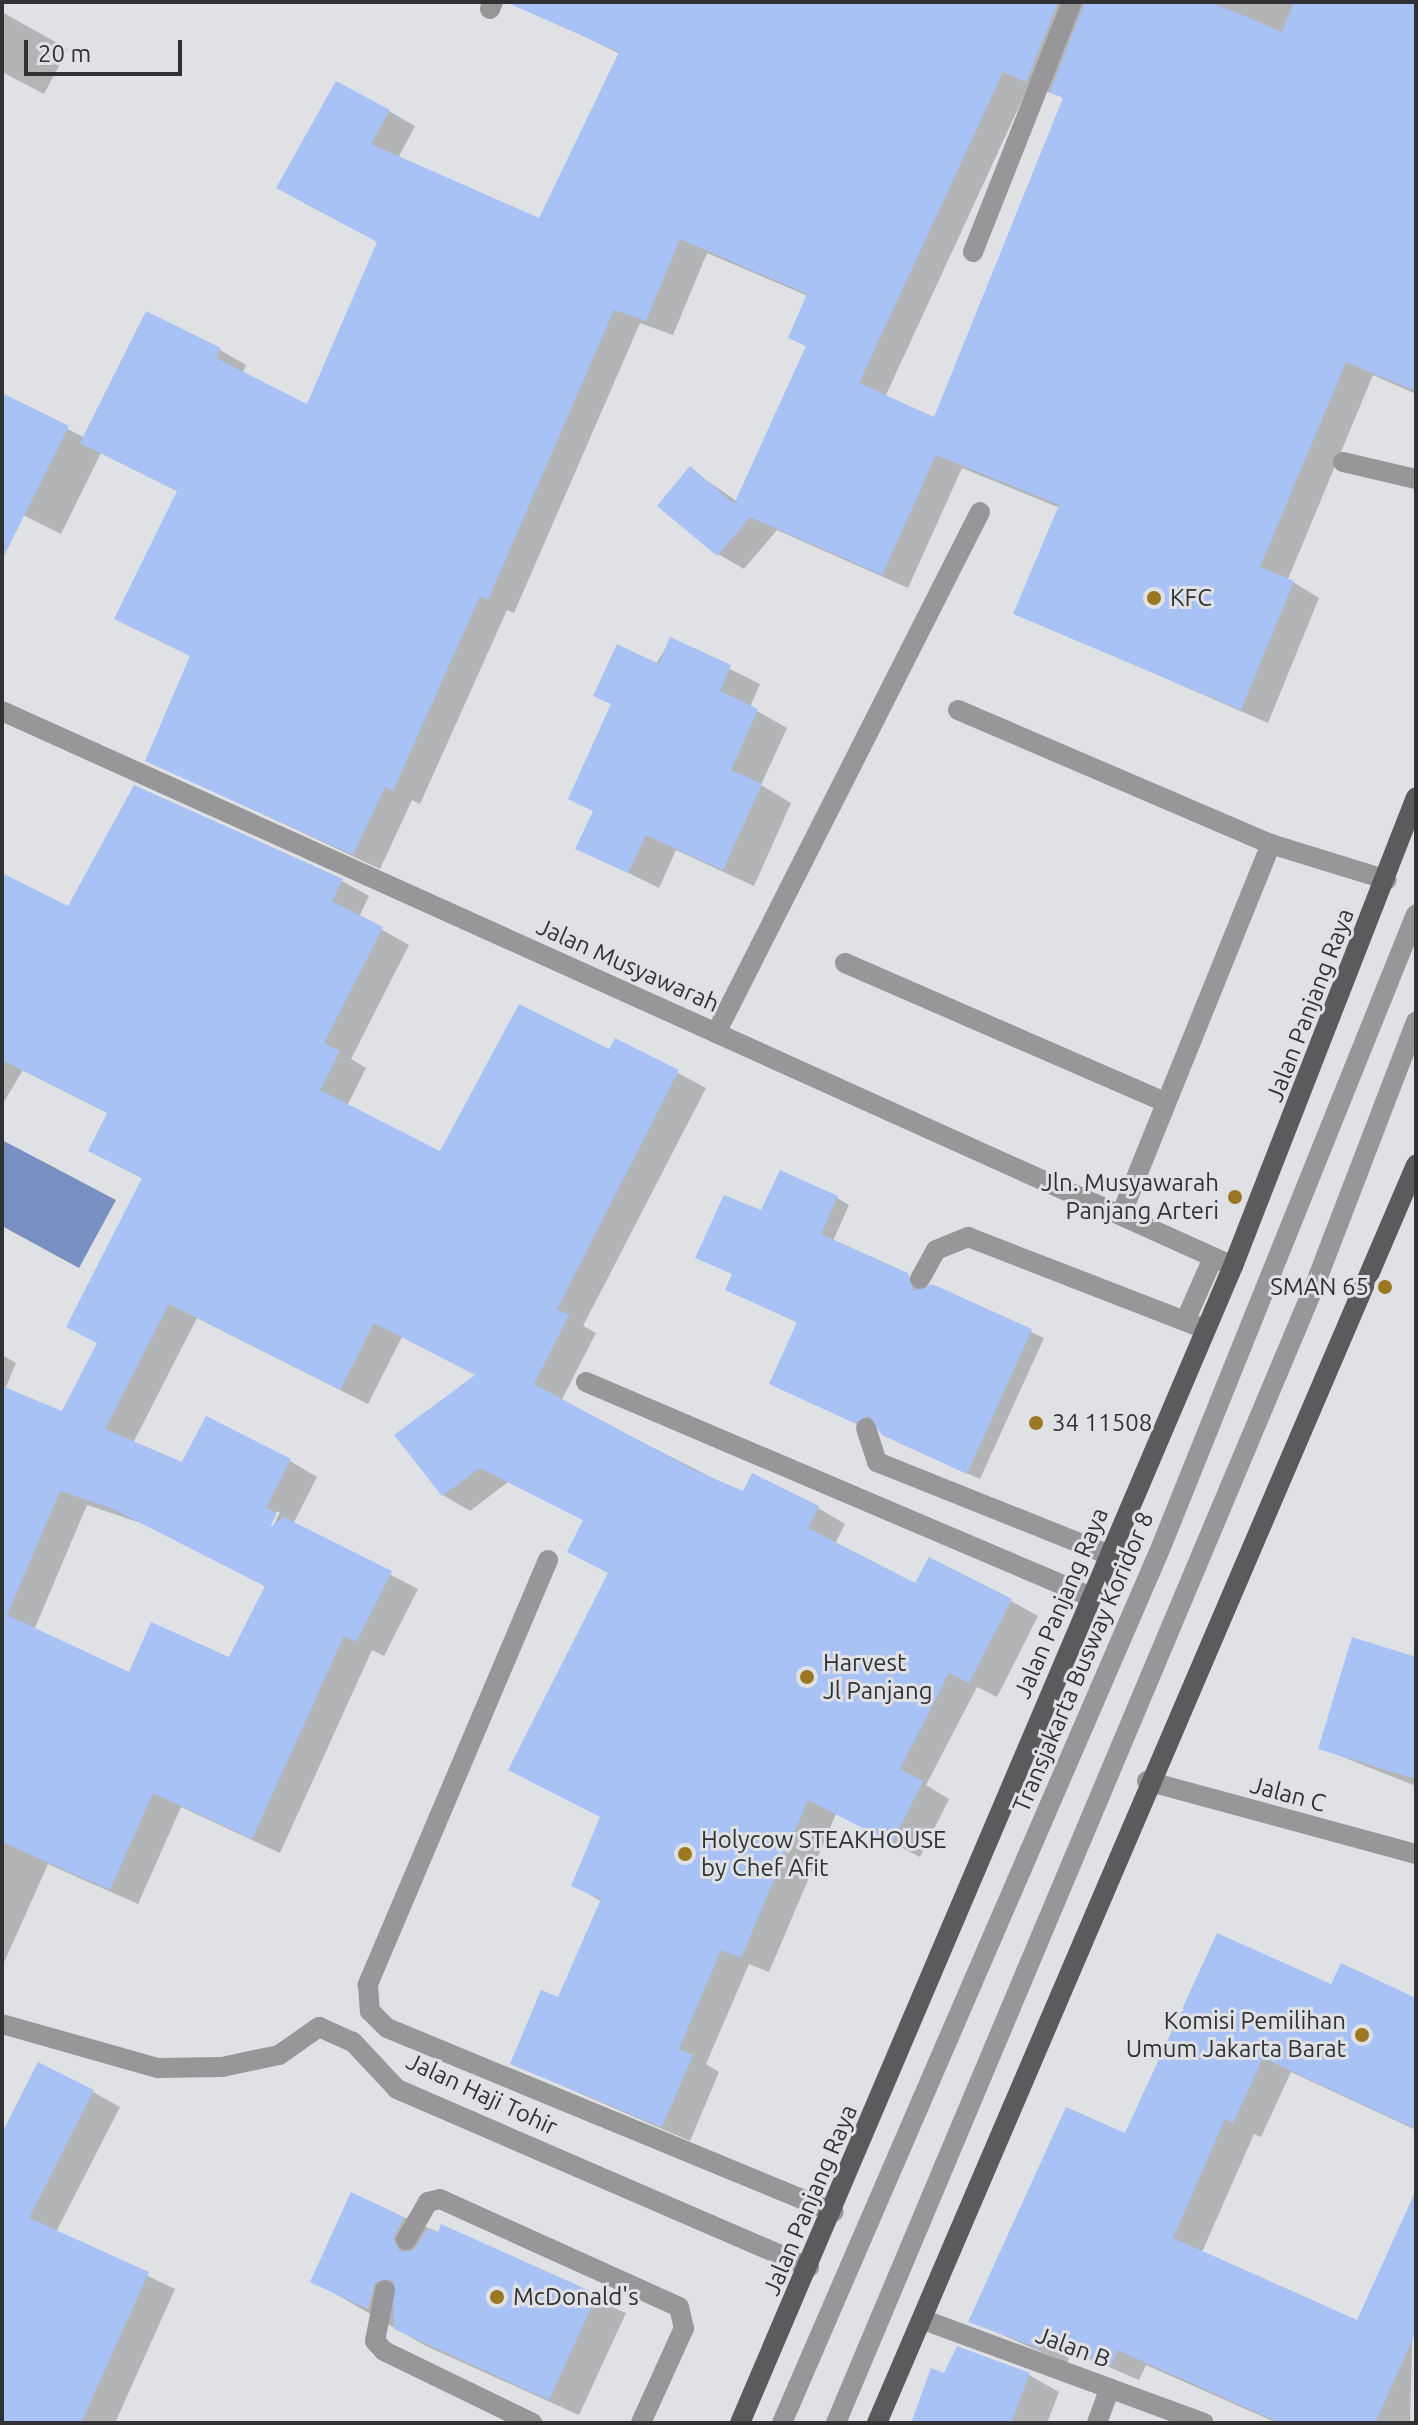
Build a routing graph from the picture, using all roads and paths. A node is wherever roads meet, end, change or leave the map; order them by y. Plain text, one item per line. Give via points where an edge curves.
1 (1072, 2) edge
2 (973, 252) dead end
3 (1343, 462) dead end
4 (1416, 479) edge
5 (980, 512) dead end
6 (958, 710) dead end
7 (2, 711) edge
8 (1416, 797) edge
9 (1271, 844) junction
10 (1387, 880) junction
11 (1416, 914) edge
12 (845, 963) dead end
13 (1416, 1022) edge
14 (716, 1033) junction
15 (1165, 1102) junction
16 (1416, 1165) edge
17 (1121, 1215) junction
18 (1213, 1258) junction
19 (1233, 1266) junction
20 (920, 1279) dead end
21 (1186, 1319) junction
22 (1205, 1329) junction
23 (586, 1382) dead end
24 (866, 1428) dead end
25 (1109, 1555) junction
26 (548, 1560) dead end
27 (1091, 1597) junction
28 (1147, 1781) junction
29 (1416, 1854) edge
30 (2, 2024) edge
31 (834, 2212) junction
32 (406, 2240) dead end
33 (809, 2267) junction
34 (385, 2290) dead end
35 (924, 2320) junction
36 (1110, 2388) junction
37 (532, 2423) edge
38 (641, 2423) edge
39 (740, 2423) edge
40 (782, 2423) edge
41 (836, 2423) edge
42 (877, 2423) edge
43 (1097, 2423) edge
44 (1204, 2423) edge

1 - 2 street
3 - 4 street
5 - 14 street
6 - 9 street
7 - 14 street, Jalan Musyawarah
8 - 10 main road, Jalan Panjang Raya
9 - 10 street
9 - 15 street
10 - 19 main road, Jalan Panjang Raya
11 - 40 street, Transjakarta Busway Koridor 8 via 1161,1547
12 - 15 street
13 - 41 street via 1316,1282
14 - 17 street, Jalan Musyawarah
15 - 17 street
16 - 28 main road
17 - 18 street, Jalan Musyawarah
18 - 19 street, Jalan Musyawarah
18 - 21 street
19 - 22 main road, Jalan Panjang Raya
20 - 21 street via 936,1250 968,1237
21 - 22 street
22 - 25 main road, Jalan Panjang Raya
23 - 27 street
24 - 25 street via 877,1462
25 - 27 main road, Jalan Panjang Raya
26 - 31 street via 368,1985 370,2011 387,2028
27 - 31 main road, Jalan Panjang Raya
28 - 29 street, Jalan C
28 - 35 main road
30 - 33 street, Jalan Haji Tohir via 158,2068 222,2067 279,2055 319,2027 353,2042 397,2089
31 - 33 main road, Jalan Panjang Raya
32 - 38 street via 428,2202 440,2199 679,2307 684,2328
33 - 39 main road, Jalan Panjang Raya
34 - 37 street via 375,2341 384,2351
35 - 36 street, Jalan B
35 - 42 main road
36 - 43 street
36 - 44 street, Jalan B

